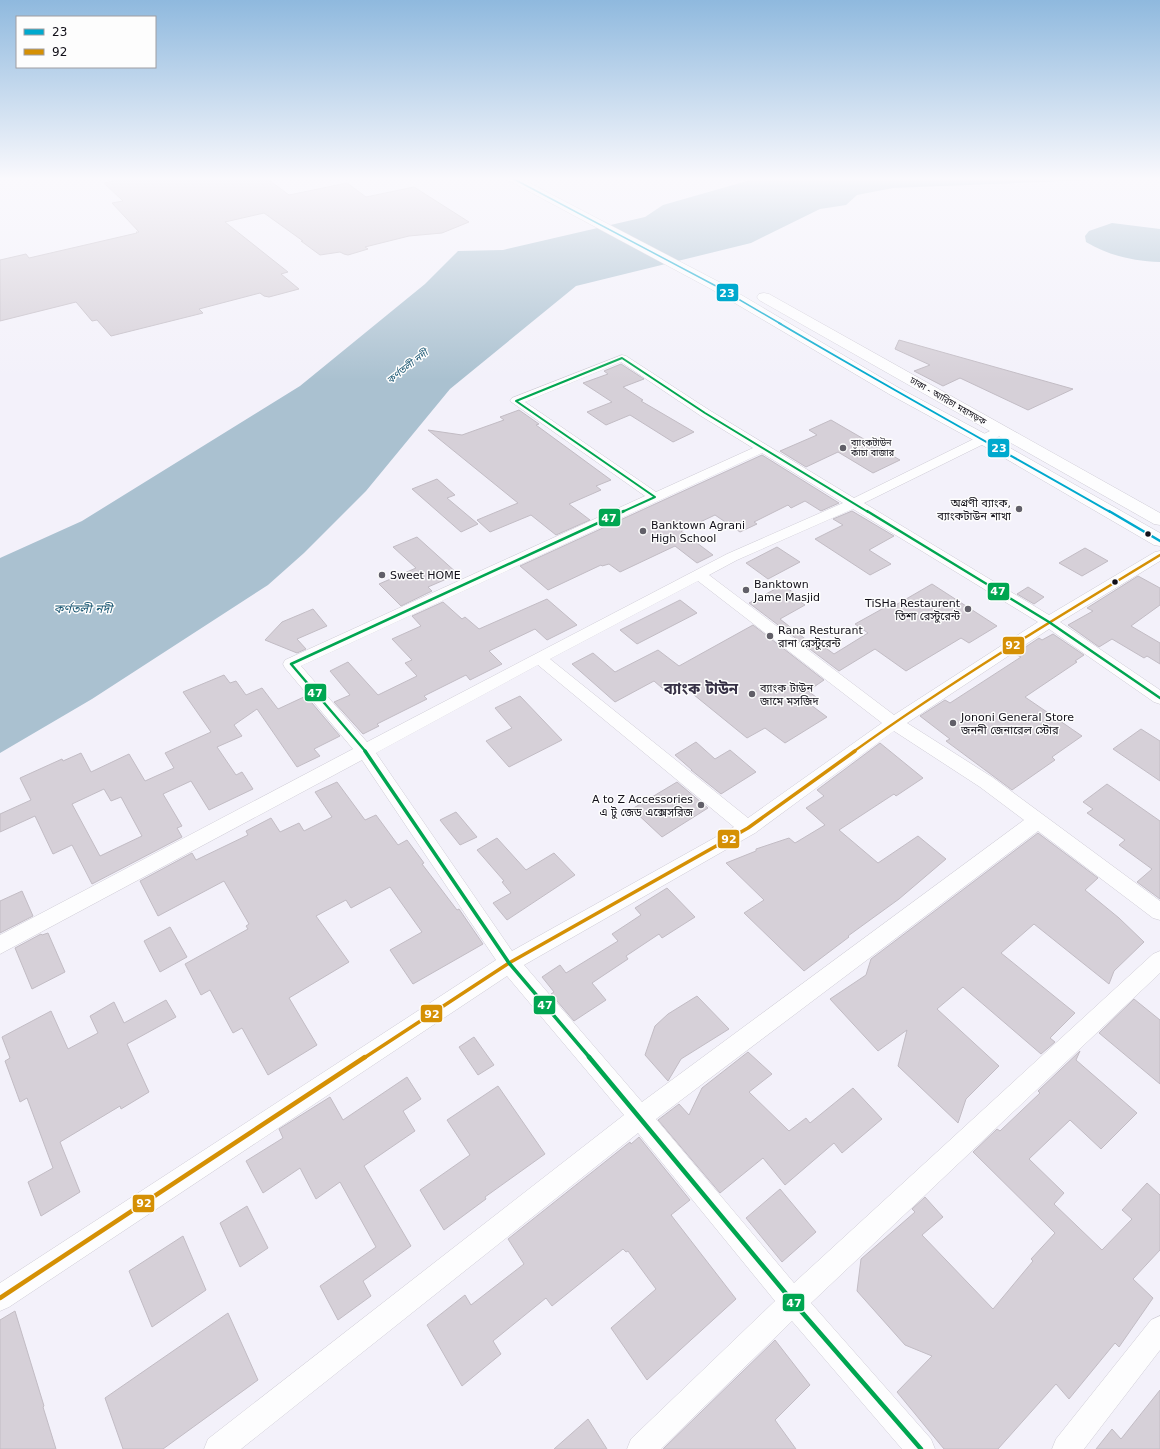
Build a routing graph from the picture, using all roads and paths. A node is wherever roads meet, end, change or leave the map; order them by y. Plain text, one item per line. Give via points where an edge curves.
1 (637, 245) edge
2 (664, 245) edge
3 (667, 246) dead end
4 (744, 285) dead end
5 (1000, 431) junction
6 (983, 439) junction
7 (763, 448) junction
8 (656, 496) junction
9 (852, 504) junction
10 (1160, 520) edge
11 (1160, 541) edge
12 (1160, 554) edge
13 (699, 574) junction
14 (1048, 622) junction
15 (539, 658) junction
16 (1160, 698) edge
17 (894, 723) junction
18 (365, 751) junction
19 (1037, 822) junction
20 (748, 828) junction
21 (1160, 912) edge
22 (0, 945) edge
23 (1160, 960) edge
24 (510, 963) junction
25 (640, 1116) junction
26 (0, 1298) edge
27 (793, 1302) junction
28 (1160, 1328) edge
29 (218, 1449) edge
30 (641, 1449) edge
31 (921, 1449) edge
32 (1066, 1449) edge

1 - 6 highway, ঢাকা - আরিচা মহাসড়ক via 716,286 894,391
2 - 3 highway
4 - 5 highway, ঢাকা - আরিচা মহাসড়ক
5 - 6 street
5 - 10 highway, ঢাকা - আরিচা মহাসড়ক
6 - 9 street
6 - 11 highway, ঢাকা - আরিচা মহাসড়ক
7 - 8 street
7 - 8 street via 622,358 516,401
7 - 9 street
8 - 18 street via 291,664
9 - 13 street
9 - 14 street
12 - 14 street
13 - 15 street
13 - 17 street
14 - 16 street
14 - 17 street
15 - 18 street
15 - 20 street
17 - 19 street via 986,782
17 - 20 street
18 - 22 street
18 - 24 street
19 - 21 street
19 - 25 street
20 - 24 street
23 - 27 street
24 - 25 street
24 - 26 street
25 - 27 street
25 - 29 street
27 - 30 street
27 - 31 street
28 - 32 street

